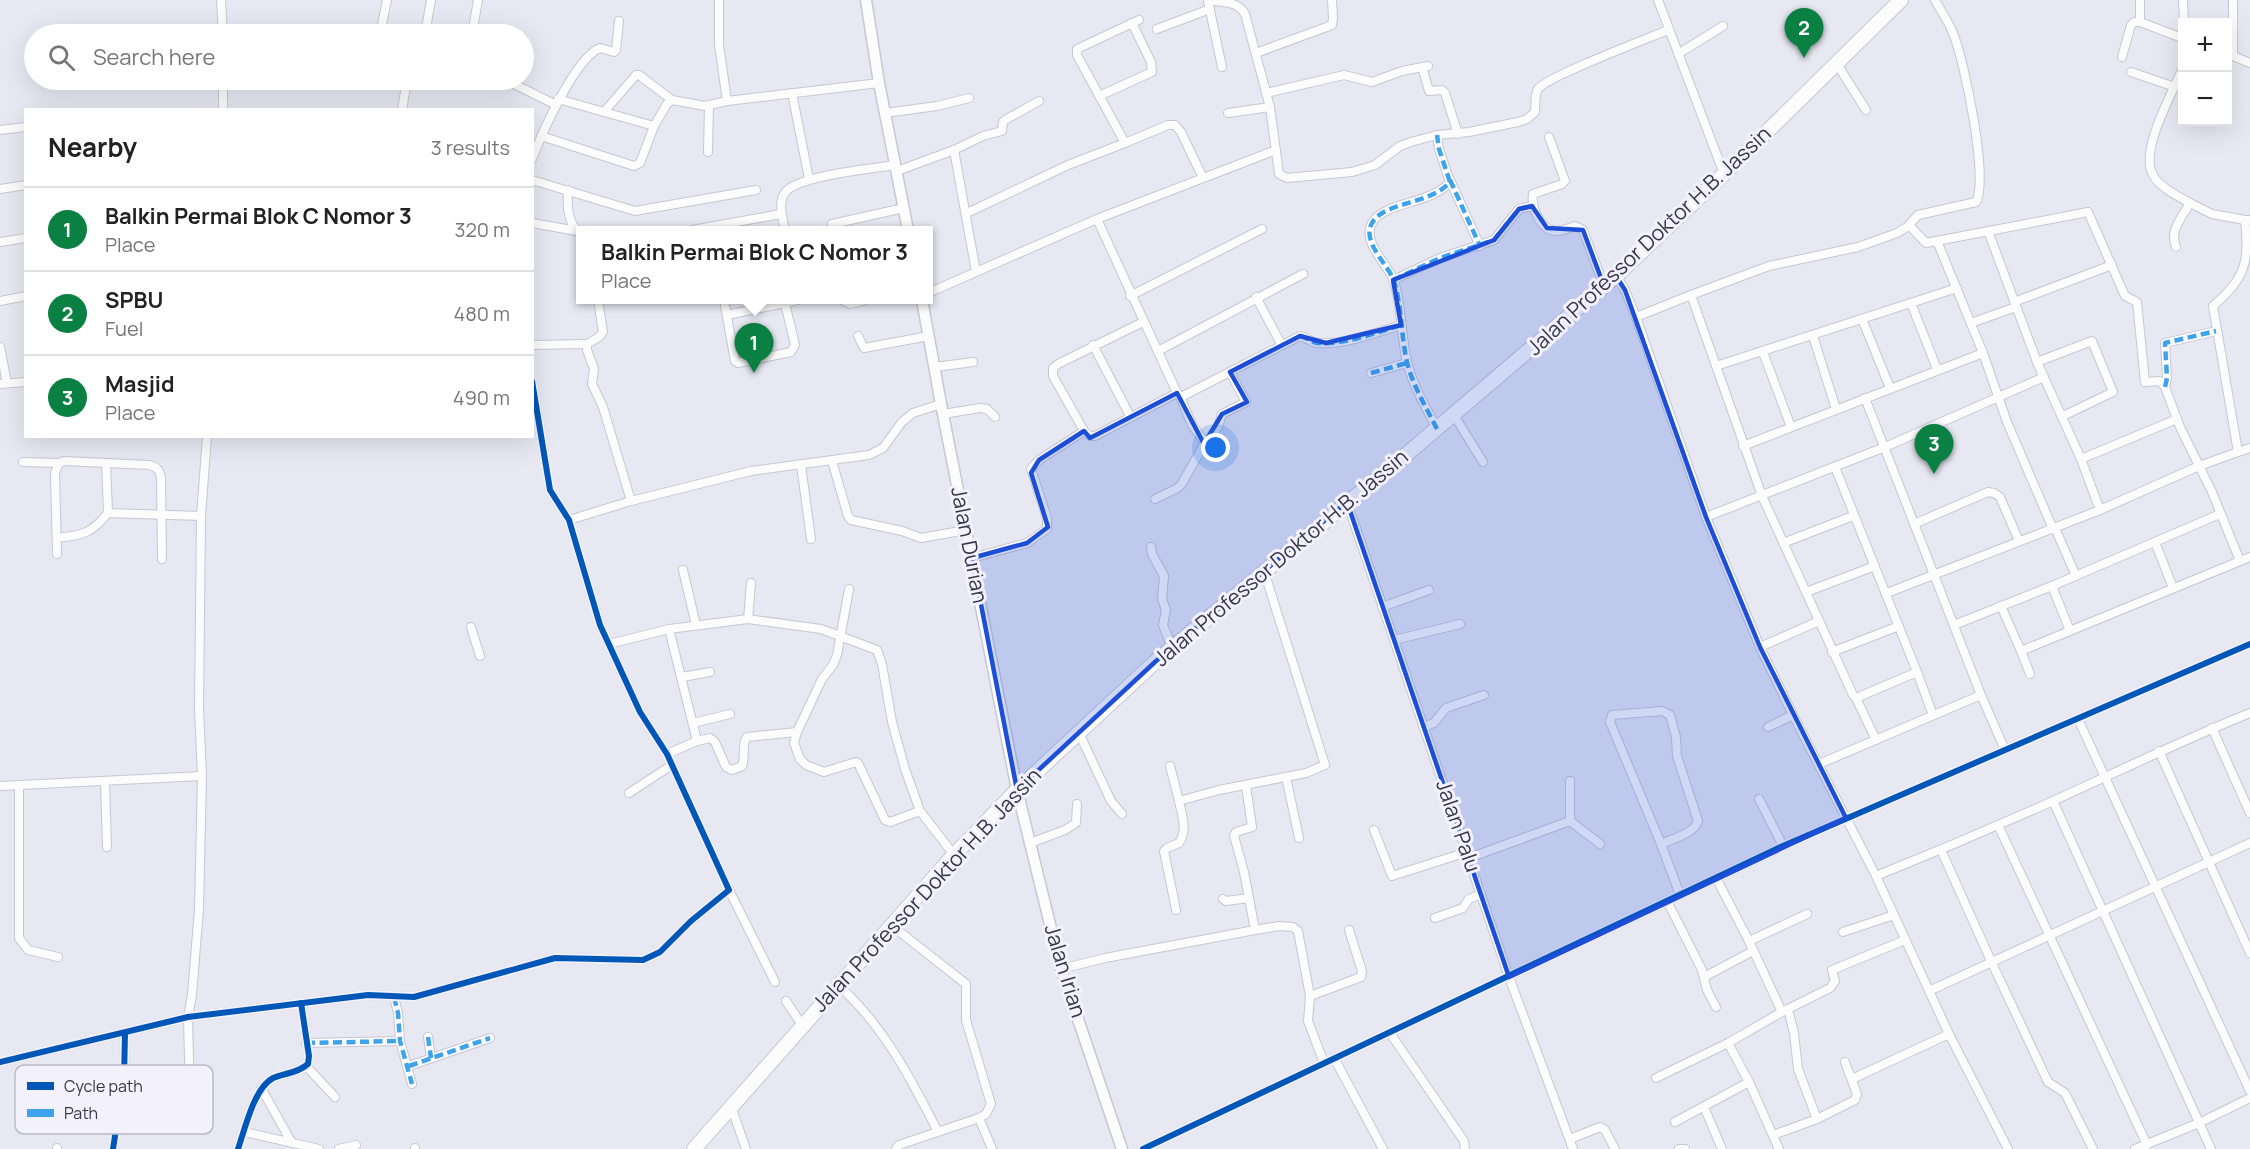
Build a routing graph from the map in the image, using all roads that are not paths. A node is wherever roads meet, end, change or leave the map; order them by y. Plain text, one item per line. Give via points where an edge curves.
1 (221, 0) edge
2 (387, 0) edge
3 (431, 0) edge
4 (478, 0) edge
5 (719, 0) edge
6 (866, 0) edge
7 (1332, 0) edge
8 (1658, 0) edge
9 (1901, 0) edge
10 (1935, 0) edge
11 (2140, 0) edge
12 (2183, 0) edge
13 (2233, 0) edge
14 (1209, 3) edge
15 (2184, 18) edge
16 (2232, 18) edge
17 (619, 21) dead end
18 (2140, 22) junction
19 (222, 24) edge
20 (382, 24) edge
21 (427, 24) edge
22 (474, 24) edge
23 (1723, 26) dead end
24 (1157, 29) dead end
25 (1668, 30) junction
26 (2178, 36) edge
27 (1256, 52) junction
28 (1678, 54) junction
29 (2232, 55) edge
30 (2122, 57) dead end
31 (2250, 63) edge
32 (1837, 64) junction
33 (1222, 67) dead end
34 (2131, 72) dead end
35 (2181, 72) edge
36 (879, 83) junction
37 (2175, 87) junction
38 (223, 90) edge
39 (405, 90) edge
40 (529, 90) edge
41 (792, 93) junction
42 (1266, 93) junction
43 (1099, 96) junction
44 (969, 98) dead end
45 (672, 100) junction
46 (728, 101) junction
47 (1039, 101) dead end
48 (557, 102) junction
49 (710, 105) junction
50 (1270, 107) junction
51 (223, 108) edge
52 (402, 108) edge
53 (1866, 110) dead end
54 (604, 112) junction
55 (885, 113) junction
56 (1228, 113) dead end
57 (654, 126) junction
58 (24, 127) edge
59 (0, 130) edge
60 (1458, 134) junction
61 (1437, 135) junction
62 (541, 136) junction
63 (1549, 137) dead end
64 (1125, 142) junction
65 (954, 150) junction
66 (1276, 150) junction
67 (708, 152) dead end
68 (534, 154) edge
69 (896, 168) junction
70 (1724, 174) junction
71 (1203, 178) junction
72 (809, 179) junction
73 (1450, 180) junction
74 (534, 181) edge
75 (24, 186) edge
76 (0, 189) edge
77 (568, 190) junction
78 (756, 190) dead end
79 (2190, 203) junction
80 (1532, 206) junction
81 (904, 208) junction
82 (967, 213) junction
83 (782, 214) junction
84 (1097, 219) junction
85 (2247, 220) edge
86 (534, 224) edge
87 (832, 224) dead end
88 (1909, 225) junction
89 (718, 226) edge
90 (784, 226) edge
91 (907, 226) edge
92 (576, 228) edge
93 (1262, 229) dead end
94 (1988, 231) junction
95 (576, 232) edge
96 (24, 238) edge
97 (1937, 241) junction
98 (0, 242) edge
99 (1480, 246) junction
100 (2176, 247) dead end
101 (2112, 265) junction
102 (976, 272) junction
103 (1303, 274) dead end
104 (1616, 276) junction
105 (1393, 280) junction
106 (1604, 286) junction
107 (1957, 288) junction
108 (933, 291) edge
109 (1691, 295) junction
110 (24, 296) edge
111 (1130, 296) junction
112 (1256, 297) junction
113 (0, 301) edge
114 (1911, 303) junction
115 (599, 304) edge
116 (725, 304) edge
117 (780, 304) edge
118 (785, 304) edge
119 (923, 304) edge
120 (2015, 305) junction
121 (727, 315) junction
122 (1636, 317) junction
123 (1862, 319) junction
124 (1143, 321) junction
125 (1971, 323) junction
126 (1401, 325) junction
127 (2216, 331) junction
128 (858, 336) dead end
129 (929, 336) junction
130 (1813, 336) junction
131 (587, 344) junction
132 (1281, 344) junction
133 (534, 345) edge
134 (1094, 345) junction
135 (0, 347) edge
136 (1158, 351) junction
137 (1763, 352) junction
138 (1983, 353) junction
139 (973, 362) dead end
140 (2037, 362) junction
141 (1407, 363) junction
142 (1716, 366) junction
143 (934, 368) junction
144 (1937, 369) junction
145 (1230, 372) junction
146 (1371, 373) dead end
147 (2044, 377) junction
148 (24, 381) edge
149 (4, 383) edge
150 (2165, 387) junction
151 (1890, 388) junction
152 (534, 393) edge
153 (1178, 395) junction
154 (1998, 397) junction
155 (1865, 398) junction
156 (942, 409) junction
157 (1836, 409) junction
158 (1454, 415) junction
159 (1130, 416) junction
160 (2063, 416) junction
161 (995, 417) dead end
162 (2177, 419) junction
163 (1791, 427) junction
164 (1437, 429) junction
165 (1084, 431) junction
166 (207, 438) edge
167 (1205, 443) junction
168 (1743, 446) junction
169 (1885, 447) junction
170 (2250, 448) edge
171 (2238, 452) junction
172 (2081, 459) junction
173 (832, 461) junction
174 (23, 462) dead end
175 (1483, 462) dead end
176 (59, 463) junction
177 (106, 463) junction
178 (801, 465) junction
179 (1835, 466) junction
180 (2199, 466) junction
181 (1762, 496) junction
182 (1155, 499) dead end
183 (631, 501) junction
184 (1347, 502) junction
185 (2100, 510) junction
186 (108, 513) junction
187 (2220, 514) junction
188 (160, 515) junction
189 (201, 516) junction
190 (1853, 516) junction
191 (1706, 517) junction
192 (568, 520) junction
193 (1914, 524) junction
194 (2054, 528) junction
195 (966, 530) junction
196 (57, 538) junction
197 (811, 538) dead end
198 (2019, 541) junction
199 (2155, 542) junction
200 (1783, 543) junction
201 (1151, 547) dead end
202 (57, 554) dead end
203 (2250, 557) edge
204 (972, 558) junction
205 (162, 560) dead end
206 (2240, 561) junction
207 (1875, 566) junction
208 (683, 570) dead end
209 (1264, 572) junction
210 (1934, 576) junction
211 (2076, 576) junction
212 (751, 583) dead end
213 (2052, 586) junction
214 (2174, 588) junction
215 (849, 589) dead end
216 (1430, 591) dead end
217 (1806, 592) junction
218 (1887, 593) junction
219 (2001, 606) junction
220 (1382, 607) junction
221 (748, 619) junction
222 (1819, 621) junction
223 (1460, 624) dead end
224 (1953, 625) junction
225 (696, 626) junction
226 (1899, 626) junction
227 (471, 627) dead end
228 (669, 629) junction
229 (2070, 632) junction
230 (840, 636) junction
231 (1394, 640) junction
232 (609, 644) junction
233 (2250, 644) edge
234 (1760, 647) junction
235 (1172, 648) junction
236 (2021, 651) junction
237 (1832, 652) junction
238 (480, 656) dead end
239 (710, 672) dead end
240 (1917, 672) junction
241 (2030, 674) dead end
242 (682, 677) junction
243 (1484, 694) dead end
244 (1981, 695) junction
245 (1856, 698) junction
246 (2250, 713) edge
247 (730, 714) dead end
248 (1792, 715) junction
249 (1933, 715) junction
250 (2078, 719) junction
251 (693, 723) junction
252 (1423, 727) junction
253 (1768, 727) dead end
254 (2212, 728) junction
255 (797, 732) junction
256 (1079, 733) junction
257 (1876, 740) junction
258 (697, 741) junction
259 (2005, 750) junction
260 (2158, 751) junction
261 (667, 754) junction
262 (1819, 764) junction
263 (672, 765) junction
264 (1170, 766) dead end
265 (202, 776) junction
266 (2105, 776) junction
267 (1286, 777) junction
268 (105, 781) junction
269 (1570, 781) dead end
270 (19, 785) junction
271 (0, 786) edge
272 (1246, 786) junction
273 (1017, 790) junction
274 (629, 793) dead end
275 (1759, 799) dead end
276 (1179, 801) junction
277 (2054, 801) junction
278 (1077, 804) dead end
279 (920, 811) junction
280 (2250, 813) edge
281 (1122, 814) dead end
282 (1846, 818) junction
283 (1570, 821) junction
284 (1998, 825) junction
285 (1374, 830) dead end
286 (1299, 838) dead end
287 (1030, 843) junction
288 (2250, 843) edge
289 (1600, 844) dead end
290 (1661, 844) junction
291 (1783, 846) junction
292 (107, 847) dead end
293 (1941, 850) junction
294 (954, 855) junction
295 (1468, 855) junction
296 (2208, 862) junction
297 (1876, 876) junction
298 (1716, 878) junction
299 (2155, 886) junction
300 (729, 890) junction
301 (1481, 894) junction
302 (1680, 895) junction
303 (1249, 898) junction
304 (1223, 899) dead end
305 (1667, 901) junction
306 (1176, 910) dead end
307 (2103, 910) junction
308 (1807, 914) dead end
309 (1894, 915) junction
310 (1435, 918) dead end
311 (891, 925) junction
312 (1255, 930) junction
313 (1348, 930) dead end
314 (1843, 932) dead end
315 (2049, 934) junction
316 (1905, 940) junction
317 (1749, 941) junction
318 (1753, 951) junction
319 (2250, 953) edge
320 (58, 957) dead end
321 (1991, 961) junction
322 (1061, 969) junction
323 (1509, 976) junction
324 (1704, 977) junction
325 (775, 982) dead end
326 (838, 985) junction
327 (1929, 991) junction
328 (1310, 996) junction
329 (394, 997) junction
330 (786, 1001) dead end
331 (301, 1004) junction
332 (1716, 1007) dead end
333 (1785, 1010) junction
334 (188, 1017) junction
335 (802, 1026) junction
336 (125, 1033) junction
337 (1390, 1033) junction
338 (1949, 1034) junction
339 (428, 1037) dead end
340 (490, 1038) dead end
341 (400, 1041) junction
342 (306, 1043) junction
343 (1728, 1043) junction
344 (431, 1058) junction
345 (1334, 1058) junction
346 (0, 1062) edge
347 (1845, 1062) dead end
348 (1324, 1063) junction
349 (124, 1065) edge
350 (189, 1065) edge
351 (306, 1066) junction
352 (409, 1066) junction
353 (1656, 1078) dead end
354 (1852, 1079) junction
355 (1749, 1083) junction
356 (412, 1084) dead end
357 (261, 1088) junction
358 (2250, 1091) edge
359 (336, 1097) dead end
360 (2250, 1098) edge
361 (731, 1105) junction
362 (1704, 1107) junction
363 (978, 1118) junction
364 (1817, 1119) junction
365 (1675, 1122) dead end
366 (2199, 1123) junction
367 (937, 1131) junction
368 (244, 1132) junction
369 (115, 1134) edge
370 (1773, 1136) junction
371 (1570, 1139) junction
372 (292, 1143) junction
373 (356, 1145) dead end
374 (2147, 1145) junction
375 (113, 1149) edge
376 (237, 1149) edge
377 (319, 1149) edge
378 (339, 1149) edge
379 (694, 1149) edge
380 (746, 1149) edge
381 (896, 1149) edge
382 (992, 1149) edge
383 (1122, 1149) edge
384 (1143, 1149) edge
385 (1383, 1149) edge
386 (1465, 1149) edge
387 (1574, 1149) edge
388 (1615, 1149) edge
389 (1679, 1149) edge
390 (1685, 1149) edge
391 (1722, 1149) edge
392 (1779, 1149) edge
393 (2008, 1149) edge
394 (2093, 1149) edge
395 (2135, 1149) edge
396 (2211, 1149) edge

1 - 19 street
2 - 20 street
3 - 21 street
4 - 22 street
5 - 46 street via 719,45
6 - 36 street
7 - 27 street via 1332,25
8 - 25 street
9 - 32 highway, Jalan Professor Doktor H.B. Jassin
10 - 88 street via 1953,32 1962,62 1977,140 1979,197 1976,202 1918,215
11 - 18 street
12 - 15 street
13 - 16 street
14 - 24 street
14 - 27 street via 1227,1 1242,8
14 - 33 street
17 - 48 street via 616,50 600,48 591,53
18 - 26 street
18 - 30 street via 2131,25
23 - 28 street
25 - 28 street
25 - 60 street via 1542,85 1537,92 1535,112 1527,119
27 - 42 street
28 - 70 street
29 - 31 street
32 - 53 street
32 - 70 highway, Jalan Professor Doktor H.B. Jassin
34 - 37 street
35 - 37 street
36 - 41 street
36 - 55 street
37 - 79 street via 2155,132 2149,158 2159,182
38 - 51 street
39 - 52 street
40 - 48 street
41 - 46 street
41 - 72 street
42 - 50 street
42 - 60 street via 1344,75 1372,82 1425,66 1429,91 1445,93
43 - 43 street via 1077,49 1135,21 1152,72
43 - 64 street
44 - 55 street
45 - 49 street
45 - 54 street via 636,75
45 - 57 street
46 - 49 street
47 - 65 street via 1005,120 1002,130
48 - 54 street
48 - 62 street
49 - 67 street
50 - 56 street
50 - 66 street
54 - 57 street
55 - 69 street
57 - 62 street via 640,163 634,166
58 - 59 street
60 - 61 street
61 - 66 street via 1400,146 1375,165 1337,175 1284,178 1279,174
61 - 73 street
62 - 68 street
63 - 80 street via 1565,181 1533,194
64 - 71 street via 1175,124
64 - 82 street
65 - 69 street
65 - 82 street
66 - 71 street
69 - 72 street
69 - 81 street
70 - 104 highway, Jalan Professor Doktor H.B. Jassin
71 - 84 street
72 - 83 street via 797,183 782,196
73 - 99 street
73 - 105 street via 1442,189 1384,211 1372,222 1373,247
74 - 77 street
75 - 76 street
77 - 78 street via 641,211
77 - 92 street via 568,213
79 - 85 street via 2212,214
79 - 100 street via 2175,229
80 - 99 street via 1519,209 1494,240
80 - 106 street via 1547,228 1556,231 1575,226 1583,230
81 - 87 street
81 - 91 street
82 - 102 street
83 - 89 street
83 - 90 street
84 - 102 street
84 - 111 street
85 - 127 street via 2243,264 2236,284 2212,306
86 - 95 street
88 - 97 street via 1926,243
88 - 109 street via 1858,247 1777,263
93 - 111 street
94 - 97 street
94 - 101 street via 2088,212
94 - 120 street
96 - 98 street
97 - 107 street
99 - 105 street via 1440,258
101 - 120 street
101 - 150 street via 2126,298 2136,300 2138,305 2145,382 2160,381
102 - 108 street
103 - 112 street
104 - 106 highway, Jalan Professor Doktor H.B. Jassin
104 - 122 street
105 - 126 street
106 - 158 highway, Jalan Professor Doktor H.B. Jassin
107 - 114 street
107 - 125 street
109 - 122 street
109 - 142 street
110 - 113 street
111 - 124 street
112 - 132 street
112 - 136 street
114 - 123 street
114 - 144 street
115 - 131 street via 603,332
116 - 121 street
117 - 121 street
118 - 121 street via 795,345 791,352 736,362
119 - 129 street, Jalan Durian
120 - 125 street
120 - 140 street
122 - 191 street
123 - 130 street
123 - 151 street
124 - 134 street
124 - 136 street
125 - 138 street
126 - 132 street via 1364,337 1326,343 1312,342 1302,335
126 - 141 street
127 - 150 street via 2165,343
127 - 171 street
128 - 129 street via 864,348
129 - 143 street, Jalan Durian
130 - 137 street
130 - 157 street
131 - 133 street
131 - 183 street via 594,369 592,384 603,407
132 - 145 street
134 - 159 street
134 - 165 street via 1058,364 1053,372
135 - 149 street
136 - 153 street
137 - 142 street
137 - 163 street
138 - 144 street
138 - 154 street
139 - 143 street
140 - 147 street
140 - 160 street via 2092,341 2113,392
141 - 146 street
141 - 164 street
142 - 168 street
143 - 156 street, Jalan Durian
144 - 151 street
145 - 153 street via 1186,396
145 - 167 street via 1246,402 1222,414 1218,428
147 - 154 street
147 - 160 street
148 - 149 street
150 - 162 street
151 - 155 street
152 - 192 street via 550,490
153 - 159 street
153 - 167 street
154 - 169 street
154 - 194 street
155 - 157 street
155 - 169 street
156 - 161 street via 984,408
156 - 173 street via 908,416 883,448 869,455
156 - 195 street, Jalan Durian
157 - 163 street
158 - 164 highway, Jalan Professor Doktor H.B. Jassin
158 - 175 street
159 - 165 street via 1095,436
160 - 172 street
162 - 172 street
162 - 180 street
163 - 168 street
164 - 184 highway, Jalan Professor Doktor H.B. Jassin
165 - 204 street via 1031,469 1047,529 1027,543
166 - 189 street
167 - 182 street via 1181,485
168 - 181 street
169 - 179 street
169 - 193 street
170 - 171 street
171 - 180 street
172 - 185 street
173 - 178 street
173 - 195 street via 851,520 921,538
174 - 176 street
176 - 177 street
176 - 196 street via 55,473
177 - 186 street
177 - 188 street via 155,466 160,477
178 - 183 street via 751,471
178 - 197 street
179 - 181 street
179 - 190 street
180 - 185 street
180 - 187 street
181 - 191 street
181 - 200 street
183 - 192 street
184 - 209 highway, Jalan Professor Doktor H.B. Jassin
184 - 220 street, Jalan Palu
185 - 194 street
186 - 188 street
186 - 196 street via 84,535
187 - 199 street
187 - 206 street
188 - 189 street
188 - 205 street
189 - 265 street
190 - 200 street
190 - 207 street
191 - 234 street
192 - 232 street
193 - 198 street via 1988,492 2000,497
193 - 210 street
194 - 198 street
194 - 211 street
195 - 204 street, Jalan Durian
196 - 202 street
198 - 210 street
199 - 211 street
199 - 214 street
200 - 217 street
201 - 235 street via 1164,576 1163,626
203 - 206 street
204 - 273 street, Jalan Durian
206 - 214 street
207 - 217 street
207 - 218 street
208 - 225 street
209 - 235 highway, Jalan Professor Doktor H.B. Jassin
209 - 267 street via 1325,765
210 - 218 street
210 - 224 street
211 - 213 street
212 - 221 street
213 - 219 street
213 - 229 street
214 - 229 street
215 - 230 street
216 - 220 street
217 - 222 street
218 - 226 street
219 - 224 street
219 - 236 street
220 - 231 street, Jalan Palu
221 - 225 street
221 - 230 street via 807,626
222 - 234 street
222 - 237 street
223 - 231 street
224 - 244 street
225 - 228 street
226 - 237 street
226 - 240 street
227 - 238 street
228 - 232 street
228 - 242 street
229 - 236 street
230 - 255 street via 833,665 822,679
230 - 279 street via 871,647 880,656 892,722
231 - 252 street, Jalan Palu
232 - 261 street via 640,712
233 - 250 street
234 - 248 street
235 - 256 highway, Jalan Professor Doktor H.B. Jassin
236 - 241 street
237 - 245 street
239 - 242 street
240 - 245 street
240 - 249 street
242 - 251 street
243 - 252 street via 1446,708 1434,723
244 - 249 street
244 - 259 street
245 - 257 street
246 - 254 street
247 - 251 street
248 - 253 street
248 - 262 street
249 - 257 street
250 - 259 street
250 - 266 street
251 - 258 street
252 - 295 street, Jalan Palu
254 - 260 street
254 - 280 street
255 - 258 street via 747,737 742,766 732,770 726,767 715,742 710,738
255 - 279 street via 794,743 806,765 824,772 858,763 885,820 890,822
256 - 273 highway, Jalan Professor Doktor H.B. Jassin
256 - 281 street via 1111,801
257 - 262 street
258 - 261 street
259 - 282 street
260 - 266 street
260 - 296 street
261 - 263 street
262 - 282 street
263 - 274 street
263 - 300 street
264 - 276 street
265 - 268 street
265 - 334 street via 199,909
266 - 277 street
266 - 299 street
267 - 272 street
267 - 286 street
268 - 270 street
268 - 292 street
269 - 283 street
270 - 271 street
270 - 320 street via 19,938 28,950
272 - 276 street
272 - 303 street via 1252,826 1234,836
273 - 287 street, Jalan Irian
273 - 294 highway, Jalan Professor Doktor H.B. Jassin
275 - 291 street
276 - 306 street via 1185,827 1183,836 1179,843 1164,851
277 - 284 street
277 - 307 street
278 - 287 street via 1078,819 1071,827
279 - 294 street
282 - 291 street
282 - 297 street
283 - 289 street
283 - 295 street
284 - 293 street
284 - 315 street
285 - 295 street via 1392,876
287 - 322 street, Jalan Irian
288 - 296 street
290 - 290 street via 1691,831 1698,821 1677,756 1670,716 1662,711 1612,715 1612,728
290 - 302 street
291 - 298 street
293 - 297 street
293 - 321 street
294 - 311 highway, Jalan Professor Doktor H.B. Jassin
295 - 301 street, Jalan Palu
296 - 299 street
296 - 319 street
297 - 309 street
298 - 302 street
298 - 317 street
299 - 307 street
299 - 358 street
300 - 325 street
300 - 329 street via 701,911 660,952 643,960 555,958 414,997
301 - 310 street via 1469,899 1465,907
301 - 323 street, Jalan Palu
302 - 305 street
303 - 304 street
303 - 312 street
305 - 323 street
305 - 324 street
307 - 315 street
307 - 366 street
308 - 317 street
309 - 314 street
309 - 316 street
311 - 326 highway, Jalan Professor Doktor H.B. Jassin
311 - 363 street via 965,982 966,1020 991,1104
312 - 322 street
312 - 328 street via 1296,928
313 - 328 street via 1362,975
315 - 321 street
315 - 374 street
316 - 327 street
316 - 333 street via 1832,970 1835,981 1830,988
317 - 318 street
318 - 324 street
318 - 333 street
321 - 327 street
321 - 394 street via 2048,1082 2064,1093
322 - 383 street, Jalan Irian
323 - 337 street
323 - 371 street, Jalan Palu
324 - 332 street
326 - 335 highway, Jalan Professor Doktor H.B. Jassin
326 - 367 street via 887,1040
327 - 338 street
328 - 348 street via 1308,1021
329 - 331 street via 368,995
329 - 341 street
330 - 335 street
331 - 334 street
331 - 342 street
333 - 343 street
333 - 364 street via 1794,1032 1798,1069
334 - 336 street
334 - 350 street
335 - 361 highway, Jalan Professor Doktor H.B. Jassin
336 - 346 street
336 - 349 street
337 - 345 street
337 - 386 street
338 - 354 street
338 - 393 street
339 - 344 street
340 - 344 street
341 - 342 street
341 - 352 street
342 - 351 street
343 - 353 street
343 - 355 street
344 - 352 street
345 - 348 street
345 - 385 street
347 - 354 street
348 - 384 street
351 - 357 street via 275,1077
351 - 359 street
352 - 356 street
354 - 364 street via 1855,1100
355 - 362 street
355 - 370 street
357 - 368 street
357 - 372 street
360 - 366 street
361 - 379 highway, Jalan Professor Doktor H.B. Jassin
361 - 380 street
362 - 365 street
362 - 391 street
363 - 367 street
363 - 382 street
364 - 370 street
366 - 374 street
366 - 396 street
367 - 381 street
368 - 372 street
368 - 376 street
369 - 375 street
370 - 392 street
371 - 387 street, Jalan Palu
371 - 388 street via 1600,1127
372 - 377 street
373 - 378 street
374 - 395 street
389 - 390 street

